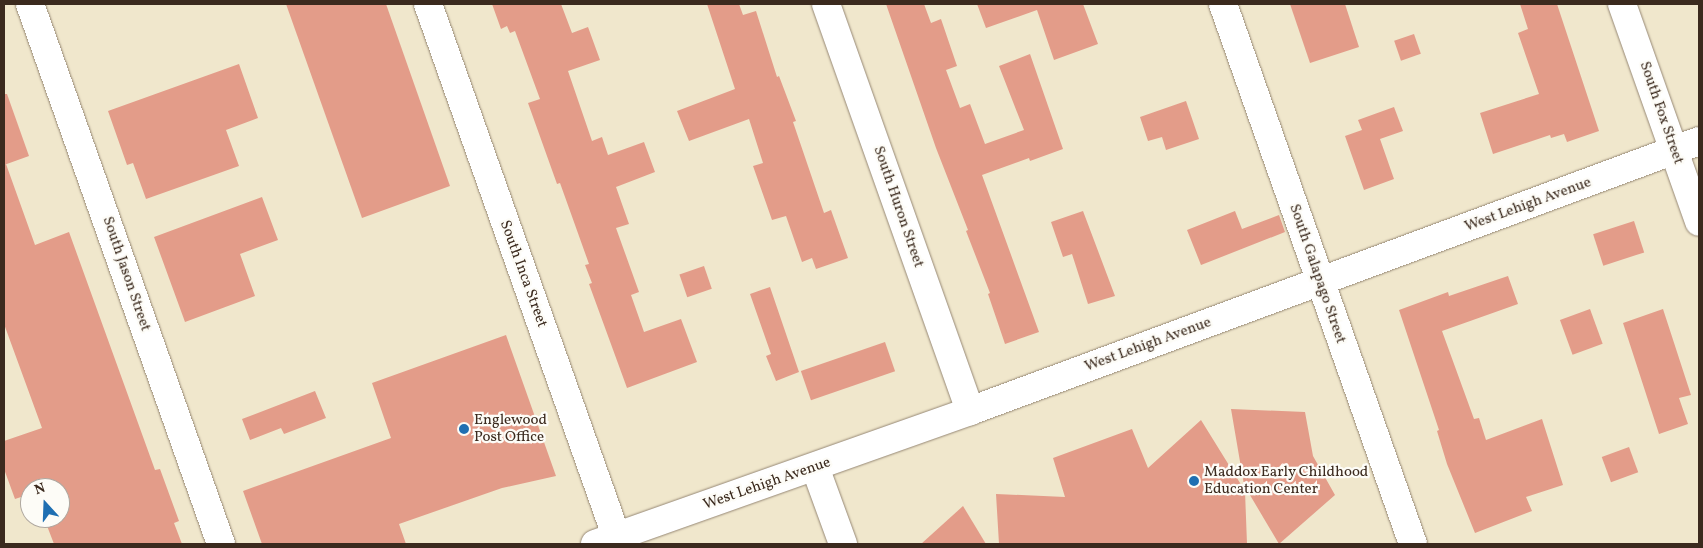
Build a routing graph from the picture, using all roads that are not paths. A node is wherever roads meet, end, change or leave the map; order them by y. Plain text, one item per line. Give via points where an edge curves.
1 (30, 4) edge
2 (428, 4) edge
3 (826, 4) edge
4 (1222, 4) edge
5 (1622, 4) edge
6 (1699, 141) edge
7 (1674, 150) junction
8 (1699, 222) edge
9 (1320, 282) junction
10 (970, 411) junction
11 (816, 467) junction
12 (610, 542) edge
13 (221, 544) edge
14 (843, 544) edge
15 (1413, 544) edge

1 - 13 street, South Jason Street
2 - 12 street, South Inca Street
3 - 10 street, South Huron Street
4 - 9 street, South Galapago Street
5 - 7 street, South Fox Street
6 - 7 street, West Lehigh Avenue
7 - 8 street, South Fox Street
7 - 9 street, West Lehigh Avenue
9 - 10 street, West Lehigh Avenue
9 - 15 street, South Galapago Street
10 - 11 street, West Lehigh Avenue
11 - 12 street, West Lehigh Avenue
11 - 14 street

